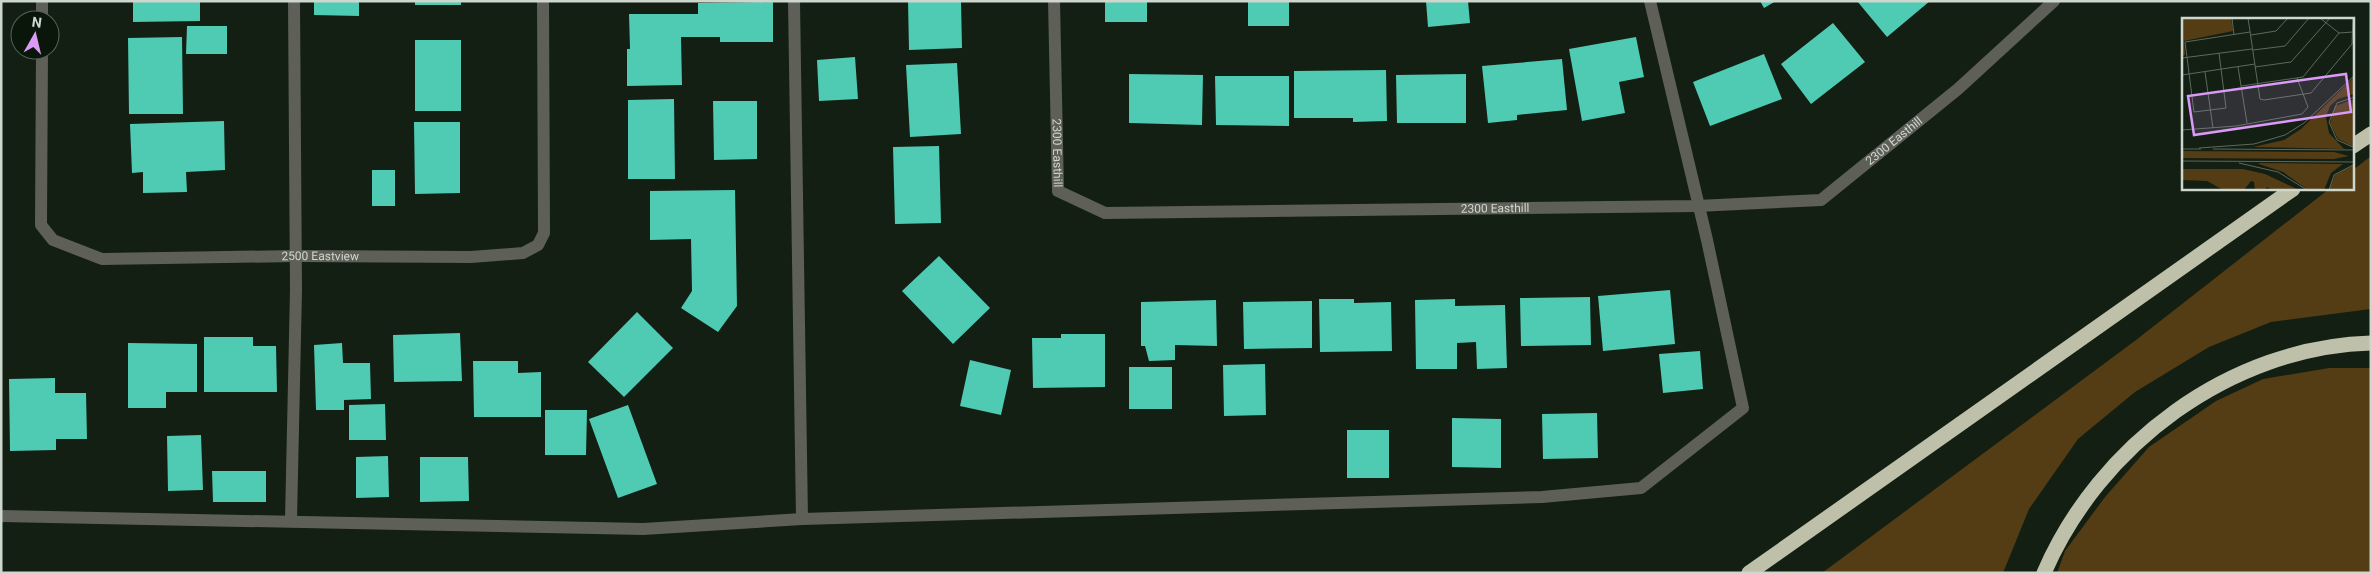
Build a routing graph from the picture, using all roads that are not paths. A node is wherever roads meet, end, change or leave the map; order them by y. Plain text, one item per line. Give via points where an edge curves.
1 (294, 1) edge
2 (543, 1) edge
3 (794, 1) edge
4 (1054, 1) edge
5 (1650, 1) edge
6 (2054, 1) edge
7 (42, 60) edge
8 (2371, 134) edge
9 (2354, 145) edge
10 (2292, 190) edge
11 (1697, 206) junction
12 (296, 256) junction
13 (2371, 343) edge
14 (1, 516) edge
15 (802, 519) junction
16 (291, 520) junction
17 (1749, 573) edge
18 (2044, 573) edge

1 - 12 street
2 - 12 street, 2500 Eastview via 544,233 538,245 523,253 472,257
3 - 15 street
4 - 11 street, 2300 Easthill via 1058,191 1104,213
5 - 11 street
6 - 11 street, 2300 Easthill via 1958,89 1821,200
7 - 12 street, 2500 Eastview via 41,225 53,240 102,259
8 - 9 highway
10 - 17 highway
11 - 15 street via 1743,408 1641,488 1542,497
12 - 16 street
13 - 18 highway via 2347,344 2287,356 2234,375 2178,409 2135,444 2097,487 2058,542
14 - 16 street
15 - 16 street via 643,529

